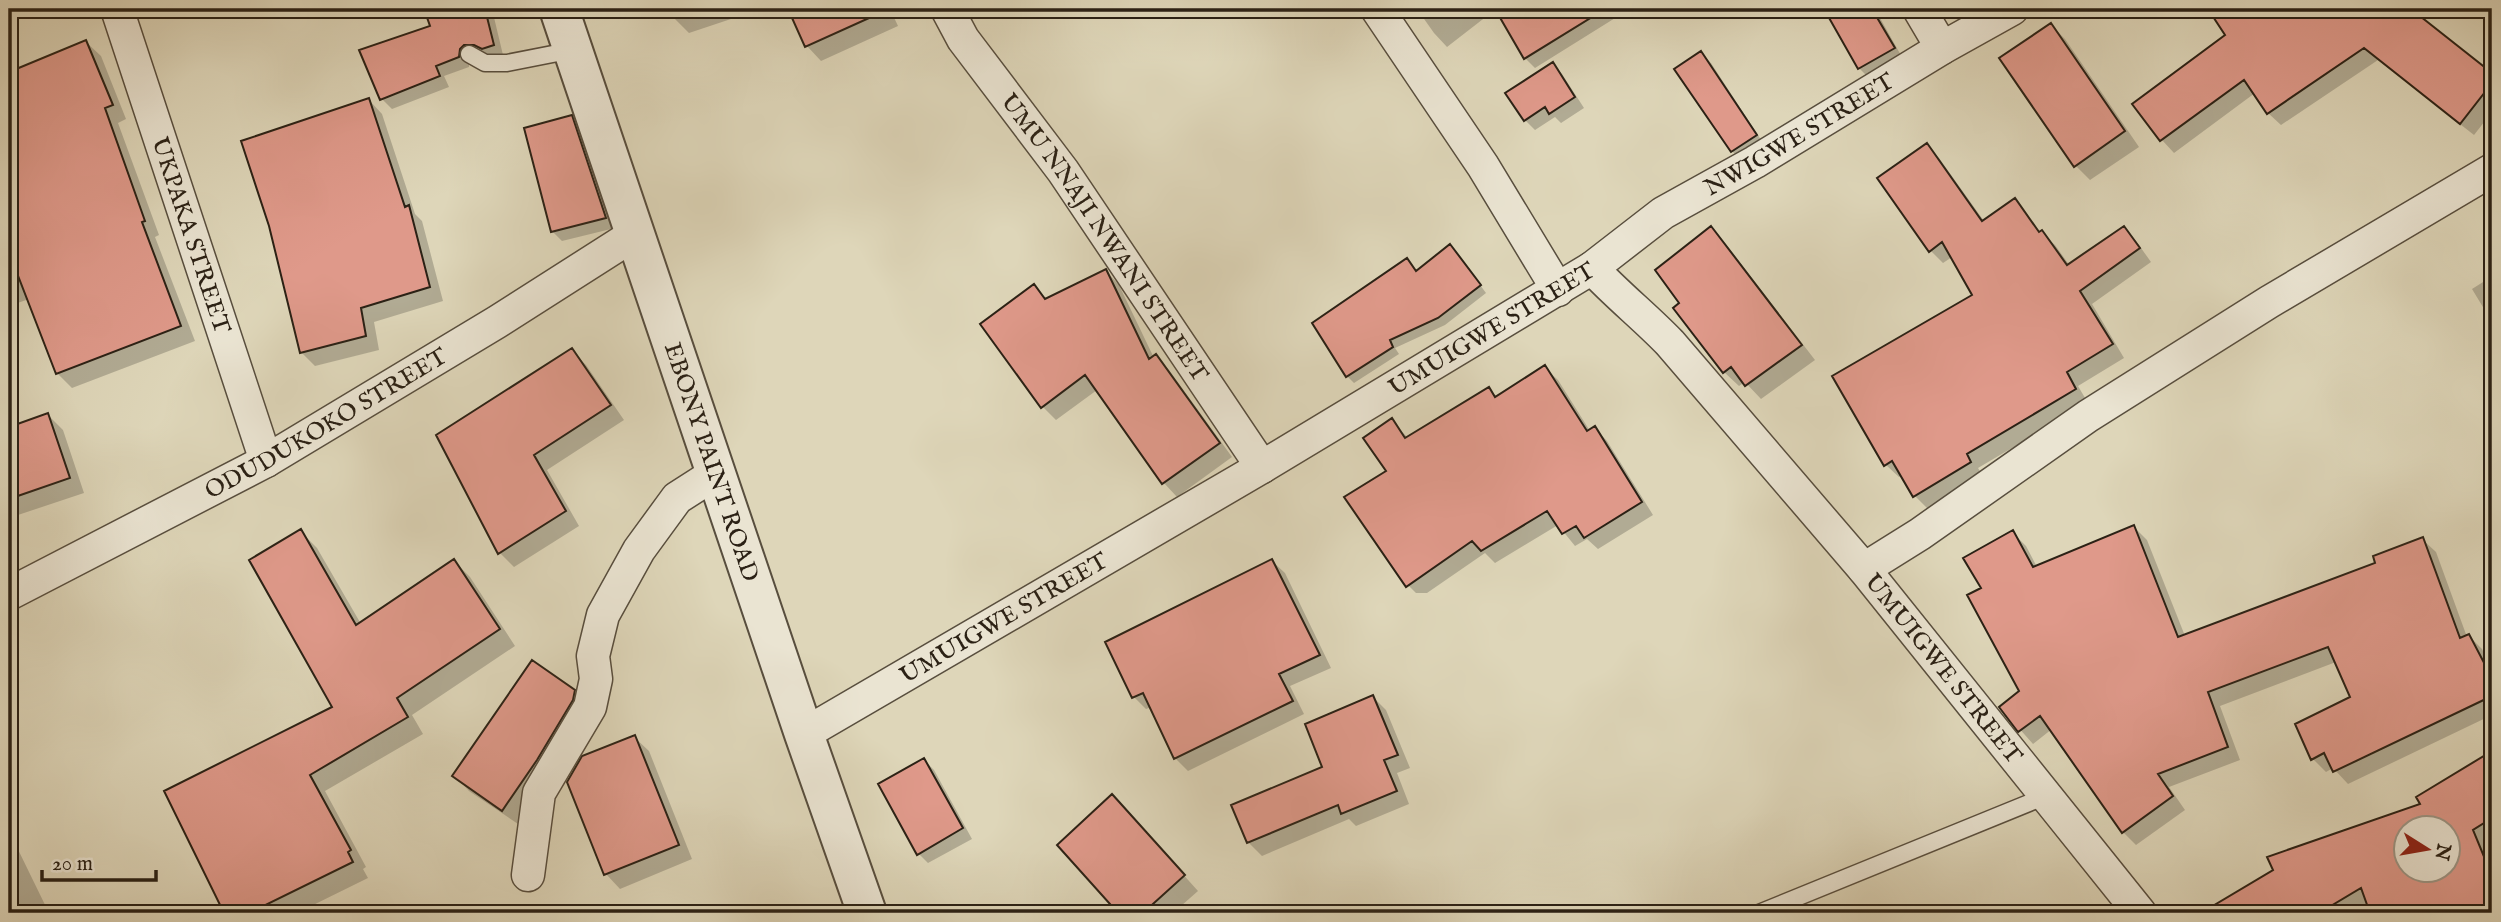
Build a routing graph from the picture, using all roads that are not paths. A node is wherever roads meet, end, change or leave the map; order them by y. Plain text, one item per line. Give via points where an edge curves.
1 (117, 9) edge
2 (559, 9) edge
3 (947, 9) edge
4 (1377, 9) edge
5 (1919, 9) edge
6 (2012, 9) edge
7 (1942, 48) junction
8 (573, 50) junction
9 (469, 54) dead end
10 (2492, 170) edge
11 (635, 234) junction
12 (1592, 268) junction
13 (1558, 290) junction
14 (266, 461) junction
15 (1262, 467) junction
16 (716, 473) junction
17 (1864, 569) junction
18 (9, 594) edge
19 (804, 734) junction
20 (2046, 796) junction
21 (528, 875) dead end
22 (858, 908) edge
23 (1759, 913) edge
24 (2140, 913) edge

1 - 14 street, UKPAKA STREET
2 - 8 street, EBONY PAINT ROAD
3 - 15 street, UMU NNAJI NWANI STREET via 963,39 1063,171
4 - 13 street via 1483,166
5 - 7 street
6 - 7 street, NWIGWE STREET
7 - 12 street, NWIGWE STREET via 1663,213
8 - 9 lane via 507,63 485,63
8 - 11 street, EBONY PAINT ROAD
10 - 17 street via 2088,416
11 - 14 street, ODUDUKOKO STREET
11 - 16 street, EBONY PAINT ROAD
12 - 13 street, UMUIGWE STREET
12 - 17 street, UMUIGWE STREET via 1670,343
13 - 15 street, UMUIGWE STREET
14 - 18 street, ODUDUKOKO STREET
15 - 19 street, UMUIGWE STREET
16 - 19 street, EBONY PAINT ROAD
16 - 21 street via 677,498 639,550 603,615 593,656 596,679 590,707 539,793
17 - 20 street, UMUIGWE STREET
19 - 22 street, EBONY PAINT ROAD
20 - 23 lane
20 - 24 street, UMUIGWE STREET

